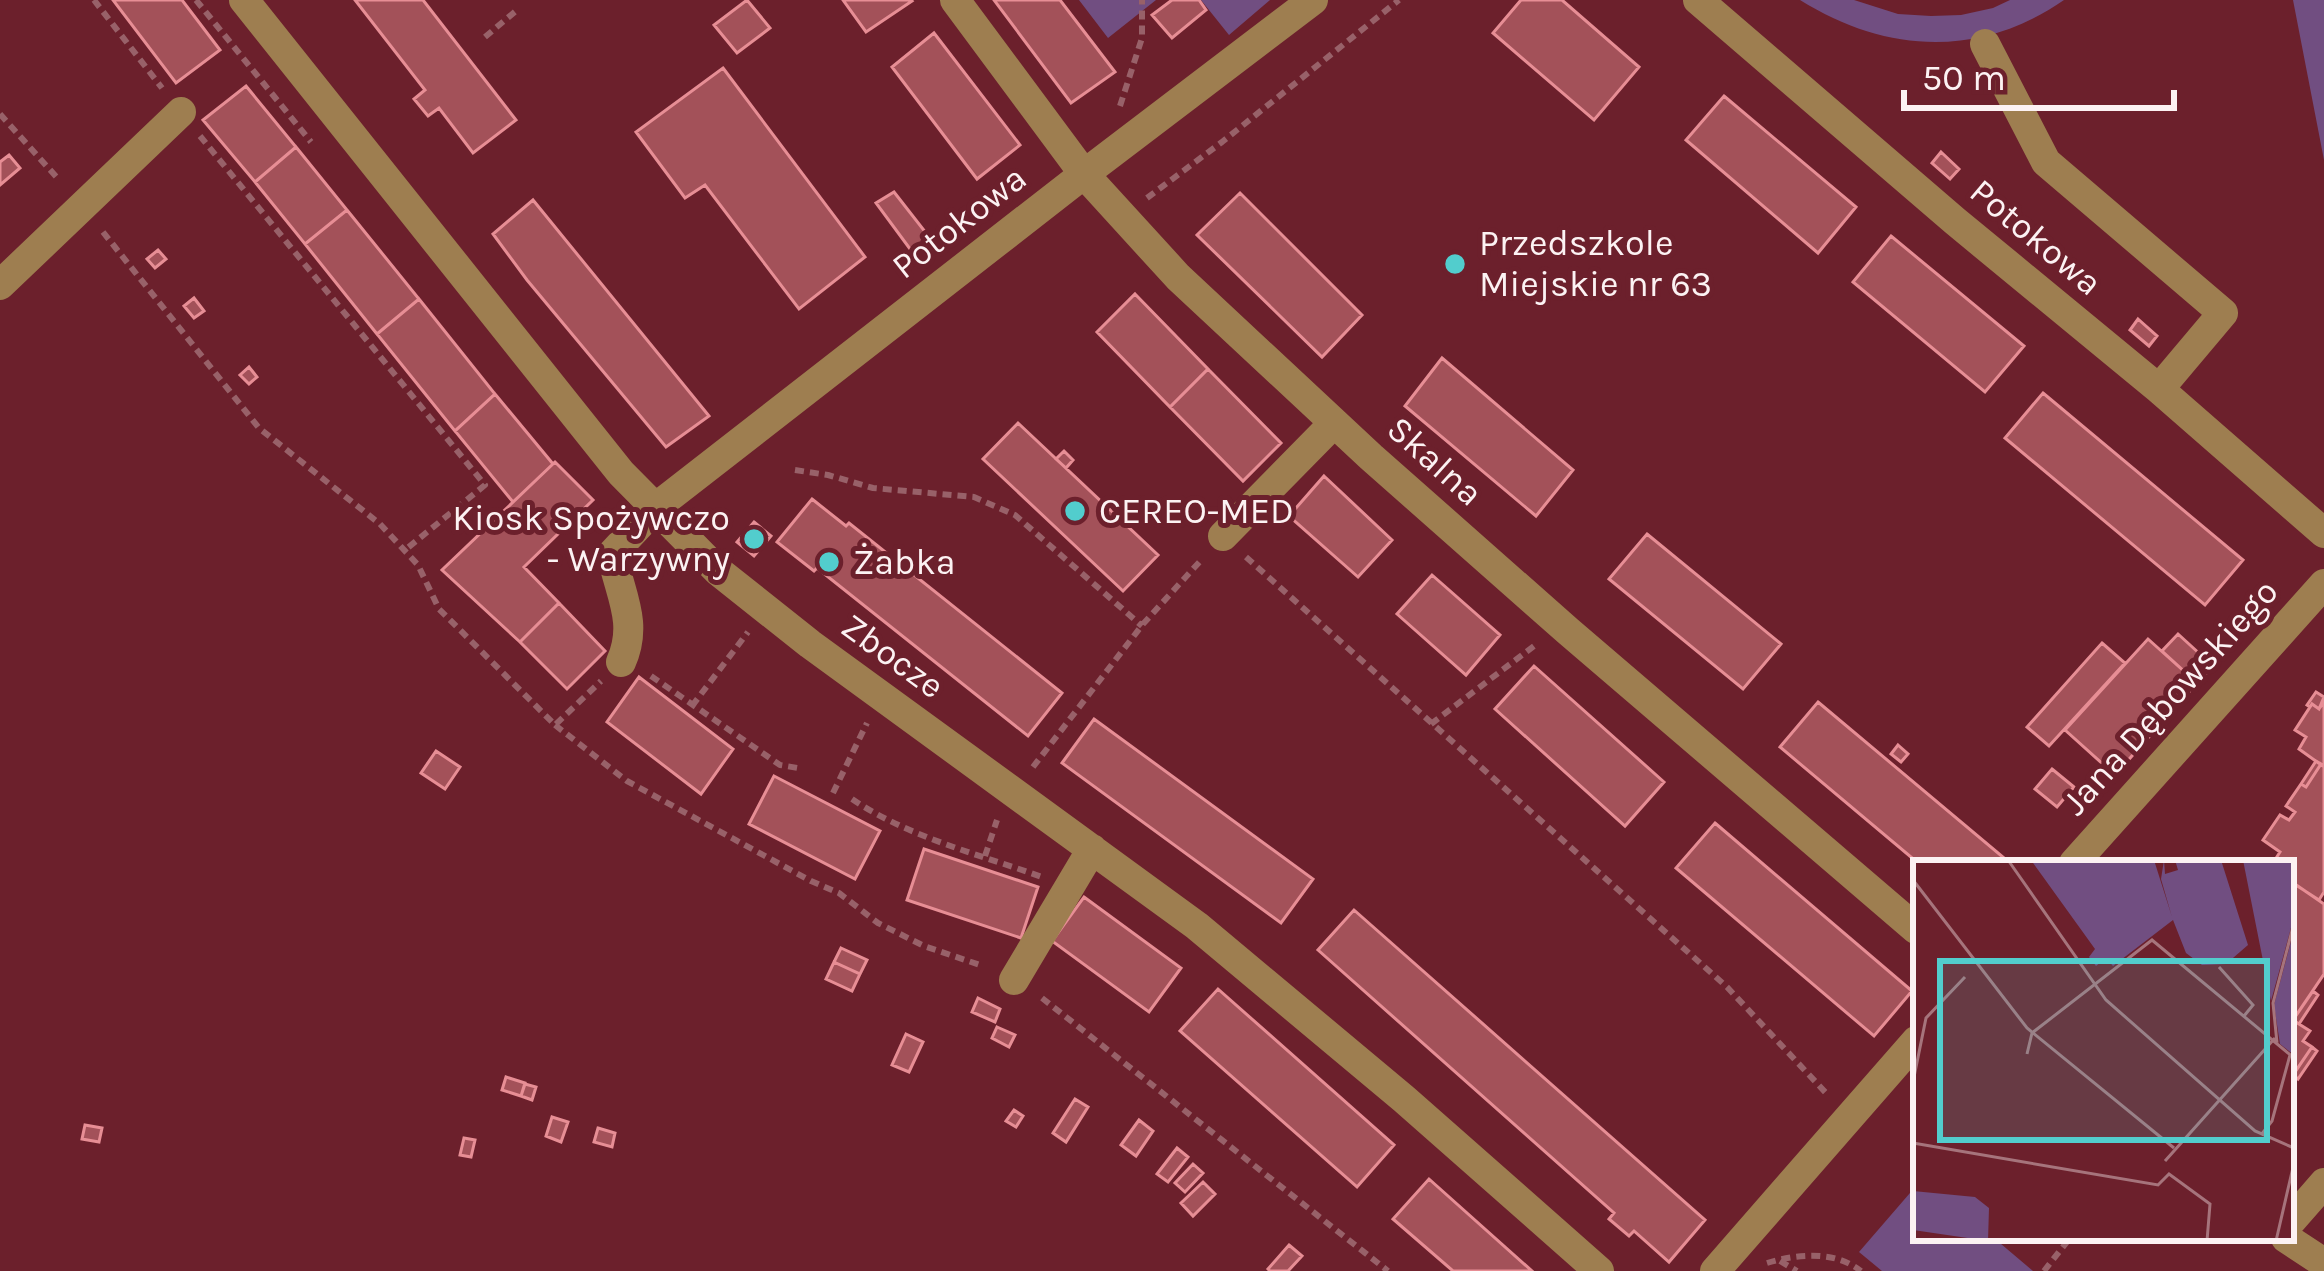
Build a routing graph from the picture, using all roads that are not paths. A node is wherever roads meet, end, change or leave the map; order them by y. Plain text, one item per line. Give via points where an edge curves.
1 (244, 0) edge
2 (955, 0) edge
3 (1313, 0) edge
4 (1698, 0) edge
5 (1985, 44) dead end
6 (181, 112) road end
7 (1084, 174) junction
8 (0, 285) edge
9 (2158, 389) junction
10 (1334, 423) junction
11 (656, 508) junction
12 (2324, 533) edge
13 (1223, 536) road end
14 (2324, 584) edge
15 (622, 659) road end
16 (1092, 849) junction
17 (2077, 860) edge
18 (1913, 926) edge
19 (1014, 980) dead end
20 (1913, 1044) edge
21 (2324, 1184) edge
22 (2294, 1218) edge
23 (2290, 1241) edge
24 (2324, 1263) edge
25 (1599, 1271) edge
26 (1715, 1271) edge

1 - 11 street, Zbocze
2 - 7 street, Skalna
3 - 7 street, Potokowa
4 - 9 street, Potokowa
5 - 9 street via 2046,162 2223,313
6 - 8 street
7 - 10 street, Skalna via 1178,277
7 - 11 street, Potokowa
9 - 12 street, Potokowa
10 - 13 street
10 - 18 street, Skalna
11 - 15 street, Potokowa via 613,554 630,621
11 - 16 street, Zbocze via 718,571 810,644
14 - 17 street, Jana Dębowskiego
16 - 19 street
16 - 25 street, Zbocze via 1338,1042
20 - 26 street
21 - 22 street
23 - 24 street

